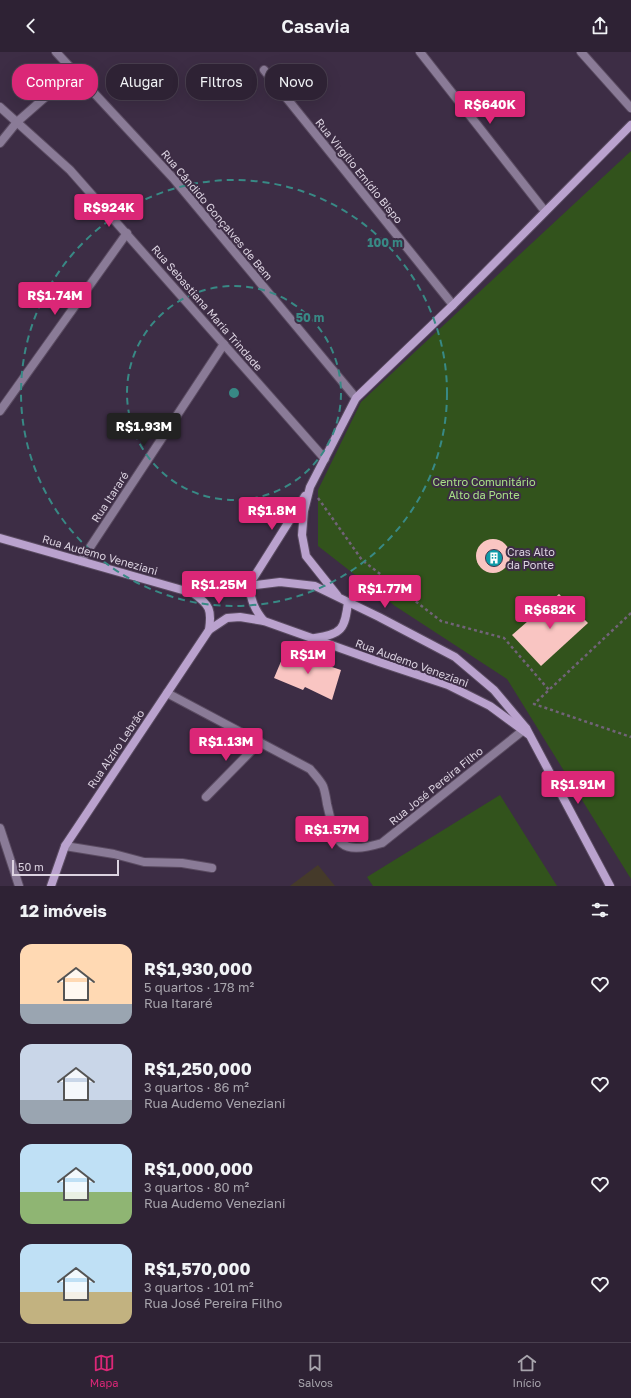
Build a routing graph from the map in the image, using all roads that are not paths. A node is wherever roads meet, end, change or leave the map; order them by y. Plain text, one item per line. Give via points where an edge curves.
1 (56, 52) edge
2 (420, 52) edge
3 (581, 52) edge
4 (67, 64) edge
5 (264, 70) dead end
6 (98, 98) edge
7 (42, 100) edge
8 (0, 107) edge
9 (631, 108) edge
10 (17, 122) junction
11 (631, 125) edge
12 (0, 143) edge
13 (544, 210) junction
14 (127, 233) junction
15 (453, 305) junction
16 (224, 344) junction
17 (356, 398) junction
18 (0, 411) edge
19 (325, 459) junction
20 (310, 487) junction
21 (0, 538) edge
22 (81, 562) junction
23 (249, 585) junction
24 (193, 593) junction
25 (338, 596) junction
26 (348, 602) junction
27 (264, 621) junction
28 (209, 630) junction
29 (312, 638) junction
30 (167, 693) junction
31 (524, 729) junction
32 (260, 742) junction
33 (206, 797) dead end
34 (0, 828) edge
35 (65, 846) junction
36 (212, 868) dead end
37 (609, 885) edge
38 (19, 886) edge
39 (51, 886) edge

1 - 4 street, Rua Cândido Gonçalves de Bem
2 - 13 street
3 - 9 street
5 - 15 street, Rua Virgílio Emídio Bispo
6 - 17 street, Rua Cândido Gonçalves de Bem via 173,178
7 - 10 street
8 - 10 street, Rua Sebastiana Maria Trindade
10 - 12 street
10 - 14 street, Rua Sebastiana Maria Trindade via 70,170
11 - 13 main road
13 - 15 main road
14 - 16 street, Rua Sebastiana Maria Trindade
14 - 18 street
15 - 17 main road
16 - 19 street, Rua Sebastiana Maria Trindade
16 - 22 street, Rua Itararé
17 - 19 main road
19 - 20 main road
20 - 23 main road
20 - 25 main road via 304,511 302,536 306,556
21 - 22 main road, Rua Audemo Veneziani
22 - 24 main road, Rua Audemo Veneziani
23 - 24 main road, Rua Audemo Veneziani
23 - 25 main road, Rua Audemo Veneziani via 299,583 315,586
23 - 27 main road via 251,602
24 - 28 main road, Rua Audemo Veneziani via 205,601 210,609
25 - 26 main road, Rua Audemo Veneziani
26 - 29 main road via 346,621 340,631 329,636
26 - 31 main road, Rua Audemo Veneziani via 455,657 494,690
27 - 28 main road, Rua Audemo Veneziani via 240,617 227,618
27 - 29 main road, Rua Audemo Veneziani
28 - 30 main road, Rua Alzíro Lebrão
29 - 31 main road, Rua Audemo Veneziani via 448,685 490,706
30 - 32 street, Rua José Pereira Filho
30 - 35 main road, Rua Alzíro Lebrão
31 - 32 street, Rua José Pereira Filho via 382,844 364,849 344,847 337,841 323,786 310,768
31 - 37 main road, Rua Audemo Veneziani
32 - 33 street
34 - 38 street
35 - 36 street via 144,862 182,863
35 - 39 main road, Rua Alzíro Lebrão

